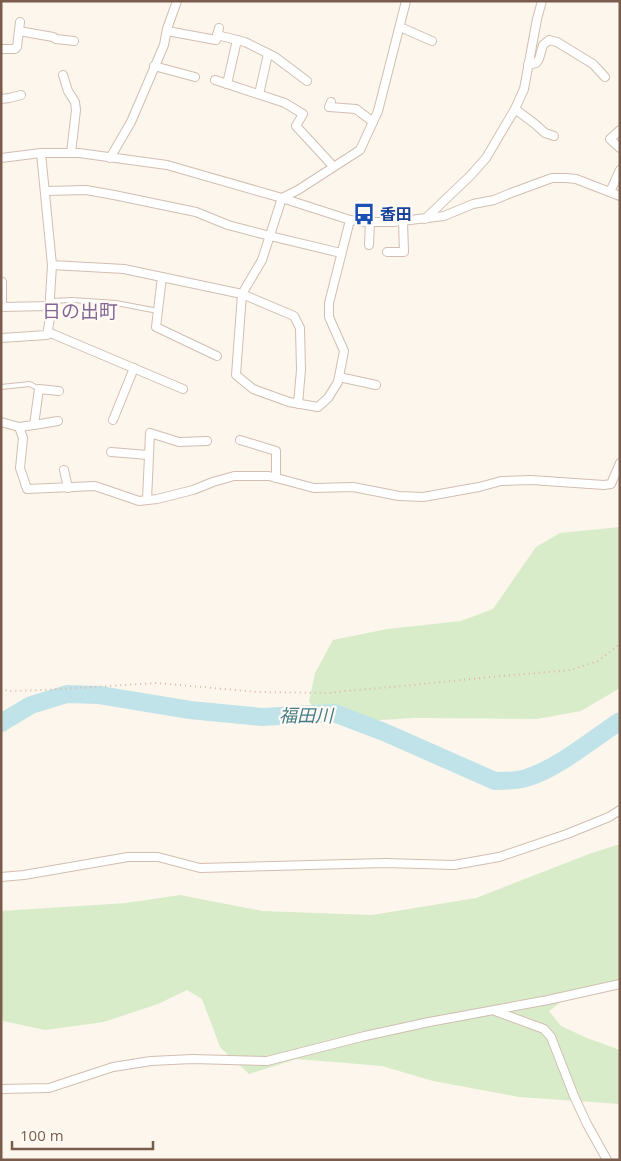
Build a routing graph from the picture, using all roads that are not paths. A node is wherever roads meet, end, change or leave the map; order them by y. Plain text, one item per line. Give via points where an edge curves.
1 (178, 1) edge
2 (406, 1) edge
3 (542, 1) edge
4 (400, 27) junction
5 (167, 31) junction
6 (237, 40) junction
7 (432, 41) dead end
8 (69, 43) dead end
9 (1, 49) edge
10 (268, 54) junction
11 (528, 65) junction
12 (154, 66) junction
13 (63, 75) dead end
14 (195, 77) dead end
15 (605, 77) dead end
16 (214, 80) dead end
17 (307, 81) dead end
18 (227, 84) junction
19 (259, 94) junction
20 (21, 95) dead end
21 (1, 99) edge
22 (330, 102) dead end
23 (515, 109) junction
24 (373, 122) junction
25 (620, 130) edge
26 (554, 136) dead end
27 (620, 148) edge
28 (41, 153) junction
29 (71, 153) junction
30 (1, 158) edge
31 (110, 158) junction
32 (333, 166) junction
33 (620, 170) edge
34 (45, 191) junction
35 (610, 192) junction
36 (620, 196) edge
37 (282, 198) junction
38 (425, 218) junction
39 (350, 220) junction
40 (404, 221) junction
41 (370, 222) junction
42 (270, 236) junction
43 (369, 245) dead end
44 (387, 252) dead end
45 (341, 254) junction
46 (52, 265) junction
47 (162, 277) junction
48 (2, 282) edge
49 (242, 294) junction
50 (50, 303) junction
51 (2, 307) edge
52 (158, 311) junction
53 (48, 332) junction
54 (1, 338) edge
55 (216, 356) dead end
56 (134, 368) junction
57 (339, 377) junction
58 (376, 385) dead end
59 (1, 387) edge
60 (40, 389) junction
61 (182, 389) dead end
62 (59, 391) dead end
63 (298, 404) junction
64 (113, 420) dead end
65 (58, 421) dead end
66 (1, 422) edge
67 (34, 425) junction
68 (19, 427) junction
69 (240, 440) dead end
70 (207, 441) dead end
71 (112, 452) dead end
72 (148, 455) junction
73 (620, 463) edge
74 (64, 470) dead end
75 (276, 478) junction
76 (68, 488) junction
77 (147, 500) junction
78 (620, 810) edge
79 (1, 877) edge
80 (620, 984) edge
81 (493, 1010) junction
82 (1, 1089) edge
83 (607, 1160) edge

1 - 5 street
2 - 4 street
3 - 11 street
4 - 7 street
4 - 24 street
5 - 6 street via 216,40 218,32
5 - 12 street
6 - 10 street
6 - 18 street
8 - 9 street via 19,27 17,47
10 - 17 street
10 - 19 street
11 - 15 street via 536,63 543,45 549,40 593,64
11 - 23 street via 524,89
12 - 14 street
12 - 31 street via 131,122
13 - 29 street via 76,110
16 - 18 street
18 - 19 street
19 - 32 street via 285,103 303,114 296,126
20 - 21 street
22 - 24 street via 329,107 356,110
23 - 26 street via 545,133
23 - 38 street via 486,158
24 - 32 street via 360,150
25 - 27 street via 610,139
28 - 29 street
28 - 30 street
28 - 34 street
29 - 31 street
31 - 37 street via 167,165
32 - 37 street
33 - 35 street
34 - 42 street via 86,190 114,195 196,212
34 - 46 street
35 - 36 street
35 - 38 street via 576,179 552,178 444,216
37 - 39 street
37 - 42 street
38 - 40 street
39 - 41 street
39 - 45 street
40 - 41 street
40 - 44 street via 404,252
41 - 43 street
42 - 45 street
42 - 49 street via 262,260
45 - 57 street via 328,302 329,317 344,351
46 - 47 street via 124,269
46 - 50 street
47 - 49 street
47 - 52 street
48 - 51 street
49 - 63 street via 294,316 300,328
49 - 63 street via 236,375 253,389
50 - 51 street
50 - 52 lane via 72,300 116,303
50 - 53 street
52 - 55 street via 156,327
53 - 54 street via 47,335
53 - 56 street
56 - 61 street
56 - 64 street
57 - 58 street
57 - 63 street via 328,398 318,407
59 - 60 lane via 30,384
60 - 62 street
60 - 67 street
65 - 67 street
66 - 68 street
67 - 68 street
68 - 76 street via 23,438 20,468 27,489
69 - 75 street via 276,451
70 - 72 street via 179,442 150,434
71 - 72 street
72 - 77 street
73 - 75 street via 611,484 501,481 423,497 352,487 314,488
74 - 76 street
75 - 77 street via 234,476 193,490
76 - 77 street via 94,486 139,501
78 - 79 street via 559,837 499,857 454,865 385,863 200,868 158,857 128,857
80 - 81 street
81 - 82 street via 267,1060 151,1061 113,1067 49,1088
81 - 83 street via 544,1028 551,1037 580,1110

